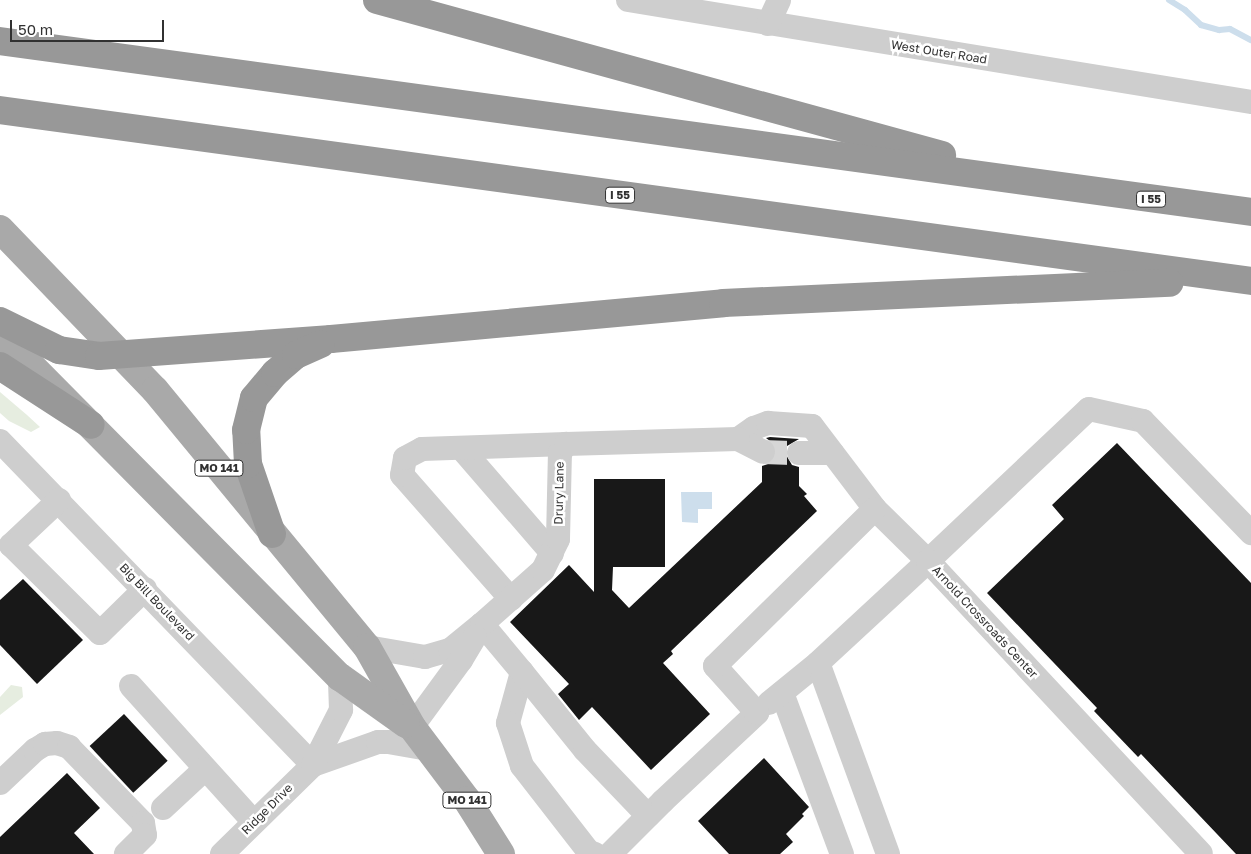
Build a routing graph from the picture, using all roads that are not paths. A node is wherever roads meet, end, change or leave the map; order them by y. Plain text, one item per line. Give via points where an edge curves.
1 (377, 0) edge
2 (628, 0) edge
3 (780, 0) edge
4 (768, 24) junction
5 (0, 40) edge
6 (1251, 102) edge
7 (0, 110) edge
8 (1052, 185) junction
9 (1251, 212) edge
10 (0, 229) edge
11 (1245, 281) edge
12 (0, 322) edge
13 (0, 334) edge
14 (331, 339) junction
15 (122, 355) junction
16 (0, 366) edge
17 (91, 425) junction
18 (738, 439) junction
19 (0, 441) edge
20 (566, 444) junction
21 (461, 448) junction
22 (762, 452) tunnel mouth
23 (799, 452) tunnel mouth
24 (832, 452) junction
25 (59, 500) junction
26 (875, 509) junction
27 (1251, 533) edge
28 (272, 534) junction
29 (552, 553) junction
30 (928, 561) junction
31 (145, 589) junction
32 (511, 599) junction
33 (482, 624) junction
34 (367, 647) junction
35 (818, 663) junction
36 (522, 672) junction
37 (340, 677) junction
38 (131, 686) dead end
39 (782, 693) junction
40 (757, 713) junction
41 (412, 727) junction
42 (430, 749) junction
43 (313, 765) junction
44 (205, 769) junction
45 (0, 783) edge
46 (163, 808) dead end
47 (648, 816) junction
48 (254, 822) junction
49 (126, 854) edge
50 (222, 854) edge
51 (501, 854) edge
52 (595, 854) edge
53 (610, 854) edge
54 (842, 854) edge
55 (888, 854) edge
56 (1201, 854) edge

1 - 8 highway
2 - 4 street, West Outer Road
3 - 4 street
4 - 6 street, West Outer Road
5 - 8 highway, I 55
7 - 11 highway, I 55
8 - 9 highway, I 55
10 - 15 main road, MO 141
11 - 14 highway via 723,303
12 - 15 highway via 77,355
13 - 17 main road, MO 141
14 - 15 highway
14 - 28 highway via 296,355 274,373 254,398 246,430 248,464
15 - 28 main road, MO 141 via 155,390
16 - 17 highway
17 - 37 main road, MO 141
18 - 20 street, Drury Lane
18 - 22 street
18 - 24 street via 768,423 812,426
19 - 25 street, Big Bill Boulevard
20 - 21 street
20 - 29 street, Drury Lane via 560,453 558,539
21 - 29 street
21 - 32 street via 422,449 405,458 402,475
23 - 24 street
24 - 26 street
25 - 31 street, Big Bill Boulevard
25 - 31 street via 11,545 100,633
26 - 30 street
26 - 40 street via 715,666
27 - 30 street via 1143,421 1090,409
28 - 34 main road, MO 141
29 - 32 street, Drury Lane via 543,570
30 - 35 street, Arnold Crossroads Center
30 - 56 street, Arnold Crossroads Center
31 - 43 street, Big Bill Boulevard
32 - 33 street, Drury Lane
33 - 34 street, Drury Lane via 450,650 425,657
33 - 36 street
33 - 41 street, Drury Lane via 461,660
34 - 41 main road, MO 141
35 - 39 street, Arnold Crossroads Center
35 - 55 street
36 - 47 street via 585,750
36 - 52 street via 508,723 522,766 590,852
37 - 41 main road, MO 141
37 - 43 street, Ridge Drive via 341,710
38 - 44 street
39 - 40 street, Arnold Crossroads Center
39 - 54 street
40 - 47 street, Arnold Crossroads Center
41 - 42 main road, MO 141
42 - 43 street, Ridge Drive via 378,742
42 - 51 main road, MO 141
43 - 48 street, Ridge Drive
44 - 46 street
44 - 48 street
45 - 49 street via 44,744 57,743 68,747 143,823 146,836
47 - 53 street, Arnold Crossroads Center
48 - 50 street, Ridge Drive

